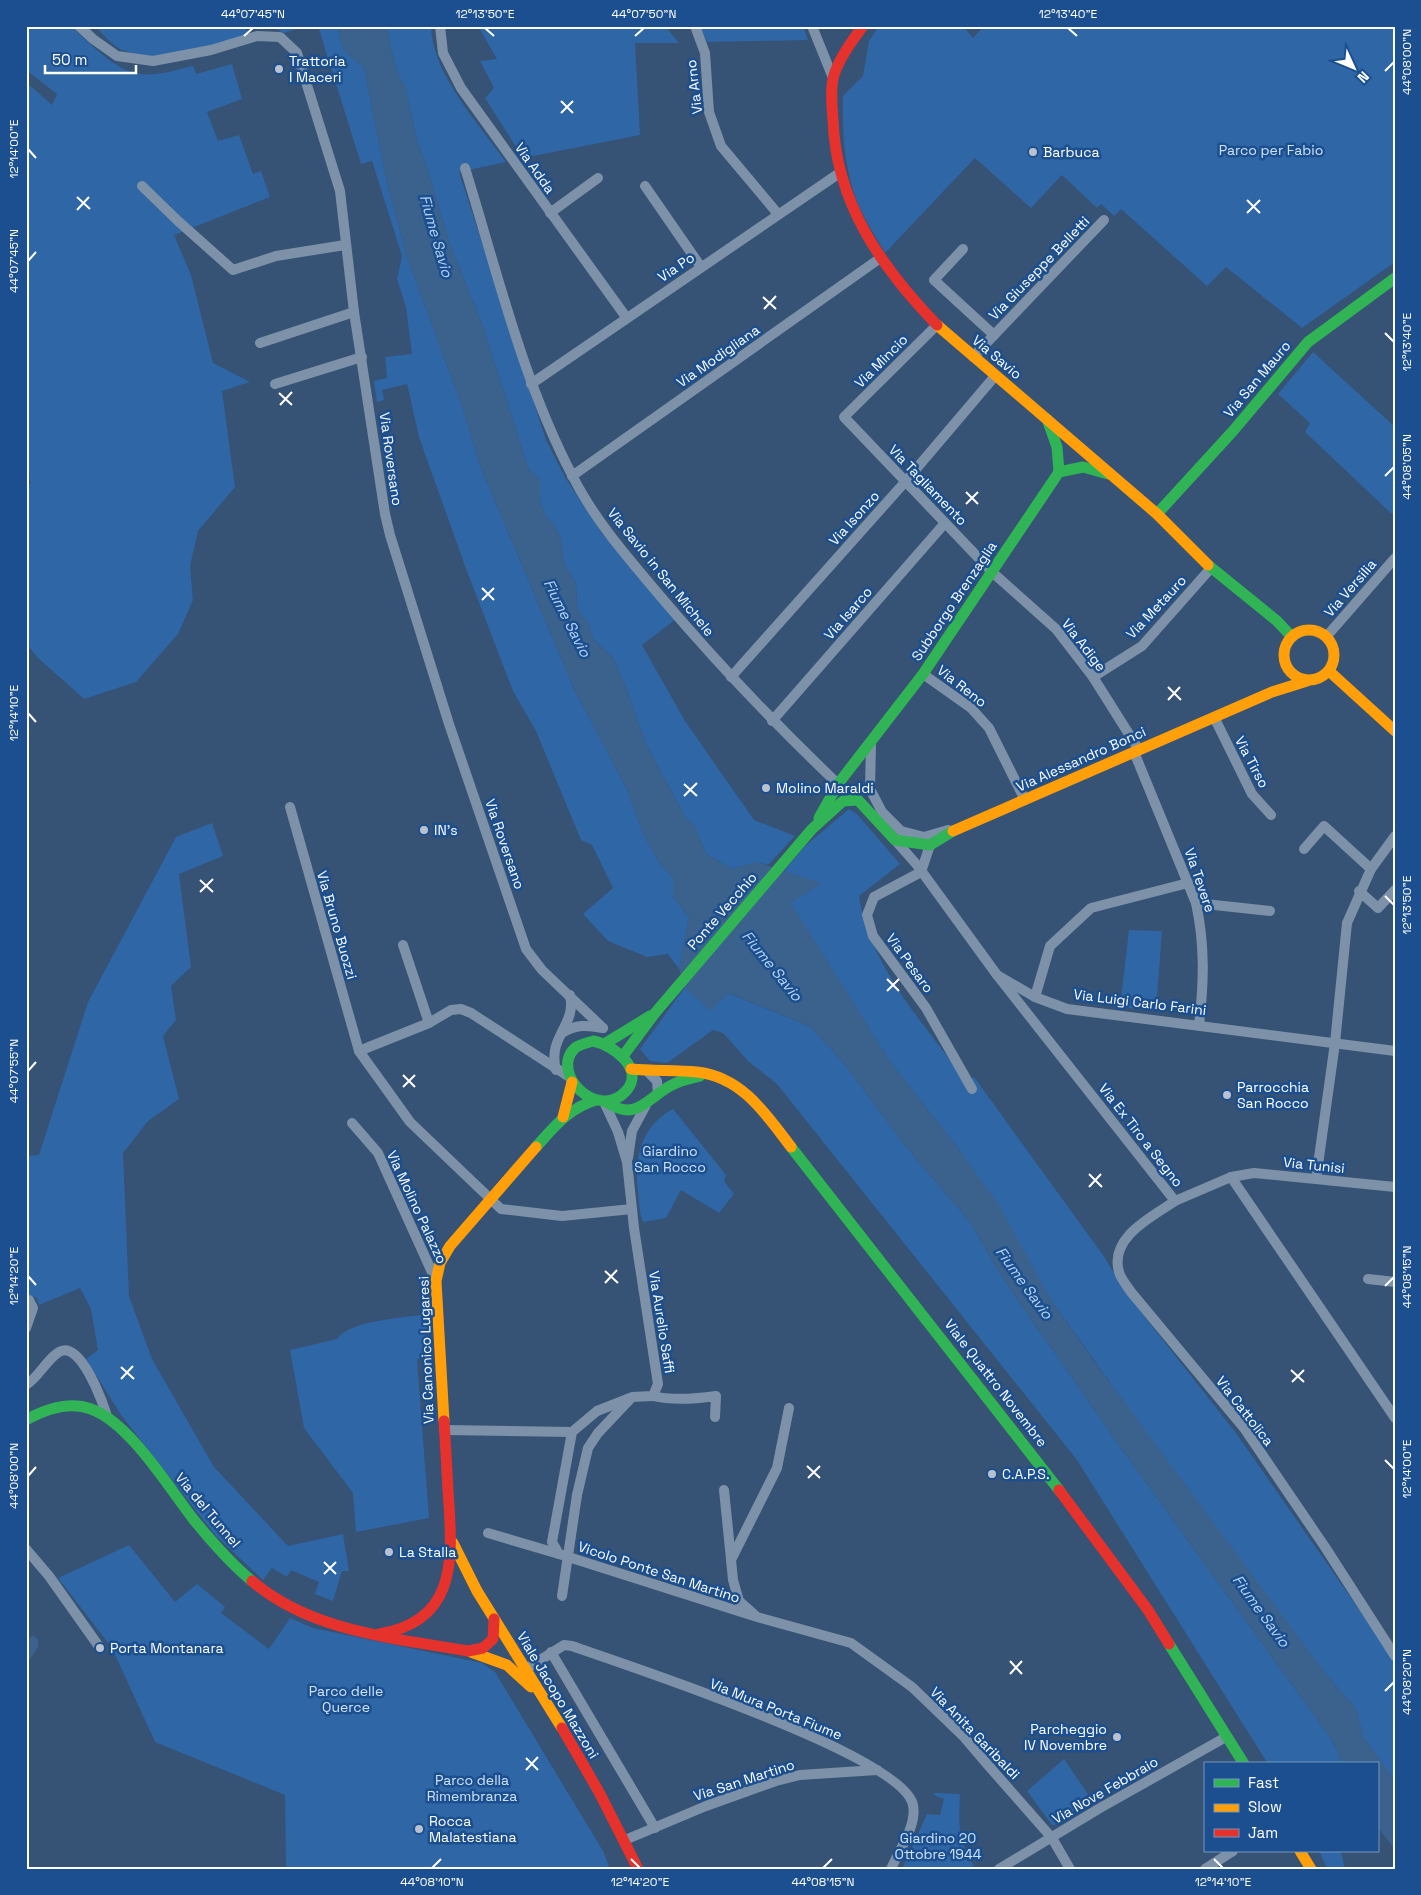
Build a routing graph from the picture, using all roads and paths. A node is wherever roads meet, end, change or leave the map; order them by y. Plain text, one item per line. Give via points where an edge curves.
1 (79, 26) edge
2 (440, 26) edge
3 (694, 26) edge
4 (812, 26) edge
5 (863, 26) edge
6 (833, 78) junction
7 (465, 168) dead end
8 (838, 174) junction
9 (598, 178) dead end
10 (142, 186) dead end
11 (644, 186) dead end
12 (550, 212) junction
13 (778, 214) junction
14 (1104, 220) dead end
15 (345, 245) junction
16 (963, 249) dead end
17 (879, 259) junction
18 (700, 267) junction
19 (1395, 278) edge
20 (354, 312) junction
21 (626, 317) junction
22 (937, 325) junction
23 (994, 335) junction
24 (260, 343) dead end
25 (362, 357) junction
26 (973, 357) junction
27 (994, 376) junction
28 (275, 384) dead end
29 (531, 384) junction
30 (844, 418) joint
31 (1046, 418) junction
32 (1059, 472) junction
33 (1111, 474) junction
34 (572, 476) junction
35 (905, 482) junction
36 (1157, 514) junction
37 (945, 523) junction
38 (1395, 558) edge
39 (1211, 568) junction
40 (992, 572) junction
41 (1292, 637) junction
42 (1326, 637) junction
43 (1329, 671) junction
44 (1291, 673) junction
45 (923, 674) junction
46 (731, 677) junction
47 (1093, 678) junction
48 (1309, 680) junction
49 (1345, 685) junction
50 (1272, 692) junction
51 (1214, 717) junction
52 (772, 721) junction
53 (1395, 731) edge
54 (871, 744) junction
55 (1137, 751) junction
56 (838, 784) junction
57 (1025, 800) junction
58 (290, 807) dead end
59 (1272, 815) dead end
60 (962, 825) junction
61 (812, 829) junction
62 (1395, 836) edge
63 (895, 840) junction
64 (930, 845) junction
65 (1304, 849) dead end
66 (1371, 869) junction
67 (921, 872) junction
68 (1188, 883) junction
69 (1395, 890) edge
70 (1360, 891) junction
71 (1196, 903) junction
72 (1270, 911) dead end
73 (403, 944) dead end
74 (996, 975) junction
75 (570, 995) junction
76 (1035, 997) junction
77 (655, 1013) junction
78 (429, 1023) junction
79 (1199, 1025) junction
80 (603, 1028) junction
81 (562, 1033) junction
82 (604, 1042) junction
83 (1335, 1043) junction
84 (359, 1051) junction
85 (1395, 1051) edge
86 (623, 1056) junction
87 (631, 1068) junction
88 (556, 1070) junction
89 (647, 1071) junction
90 (711, 1073) junction
91 (570, 1079) junction
92 (972, 1089) dead end
93 (658, 1094) junction
94 (602, 1101) junction
95 (646, 1105) junction
96 (563, 1116) junction
97 (352, 1123) dead end
98 (627, 1162) junction
99 (1231, 1177) junction
100 (1316, 1179) junction
101 (1395, 1187) edge
102 (491, 1199) junction
103 (1175, 1201) junction
104 (632, 1209) junction
105 (1368, 1279) dead end
106 (436, 1281) junction
107 (1395, 1282) edge
108 (26, 1299) edge
109 (26, 1328) edge
110 (26, 1386) edge
111 (653, 1396) junction
112 (632, 1397) junction
113 (789, 1408) dead end
114 (107, 1417) junction
115 (715, 1417) dead end
116 (1395, 1418) edge
117 (26, 1420) edge
118 (444, 1430) junction
119 (572, 1432) junction
120 (724, 1490) dead end
121 (488, 1533) dead end
122 (451, 1538) junction
123 (26, 1549) edge
124 (559, 1554) junction
125 (731, 1560) junction
126 (562, 1600) dead end
127 (757, 1617) junction
128 (494, 1619) junction
129 (379, 1634) junction
130 (100, 1648) dead end
131 (468, 1651) junction
132 (551, 1652) junction
133 (1395, 1656) edge
134 (526, 1669) junction
135 (542, 1696) junction
136 (1226, 1737) junction
137 (1243, 1762) edge
138 (878, 1770) junction
139 (655, 1828) junction
140 (1052, 1838) junction
141 (625, 1840) junction
142 (1230, 1852) edge
143 (1301, 1852) edge
144 (638, 1869) edge
145 (891, 1869) edge
146 (999, 1869) edge
147 (1070, 1869) edge
148 (1205, 1869) edge
149 (1311, 1869) edge

1 - 15 street, Via Roversano via 117,56 153,61 211,50 257,36 280,37 297,53 303,72 340,191
2 - 12 street, Via Adda via 443,53 461,88
3 - 13 street, Via Arno via 704,53 709,112 721,146
4 - 6 street
5 - 6 street, Via Savio
6 - 8 street, Via Savio via 832,128
7 - 29 street, Via Savio in San Michele
8 - 13 street, Via Po
8 - 17 street, Via Savio
9 - 12 street
10 - 15 street via 234,270 276,256
11 - 18 street
12 - 21 street, Via Adda
13 - 18 street, Via Po
14 - 23 street, Via Giuseppe Belletti
15 - 20 street, Via Roversano
16 - 23 street via 934,280
17 - 22 street, Via Savio via 906,295
17 - 34 street, Via Modigliana
18 - 21 street, Via Po
19 - 36 street, Via San Mauro via 1308,342
20 - 24 street
20 - 25 street, Via Roversano
21 - 29 street, Via Po
22 - 26 street, Via Savio
22 - 30 street, Via Mincio
23 - 26 street, Via Giuseppe Belletti
25 - 28 street
25 - 75 street, Via Roversano via 385,514 450,724 526,948 542,970
26 - 27 street, Via Savio
27 - 31 street, Via Savio
27 - 35 street, Via Isonzo
29 - 34 street, Via Savio in San Michele
30 - 35 street, Via Tagliamento
31 - 32 street via 1057,447
31 - 33 street, Via Savio
32 - 33 street via 1083,467
32 - 40 street, Subborgo Brenzaglia
33 - 36 street, Via Savio
34 - 46 street, Via Savio in San Michele via 606,532
35 - 37 street, Via Tagliamento
35 - 46 street, Via Isonzo
36 - 39 street, Via Savio
37 - 40 street, Via Tagliamento
37 - 52 street, Via Isarco
38 - 42 street, Via Versilia
39 - 41 street, Via Savio
39 - 47 street, Via Metauro via 1142,646
40 - 45 street, Subborgo Brenzaglia
40 - 47 street, Via Adige via 1056,629
41 - 42 street via 1312,630
41 - 44 street via 1284,650 1284,659
42 - 43 street via 1334,654
43 - 48 street via 1322,677
43 - 49 street
44 - 48 street
44 - 50 street, Via Alessandro Bonci
45 - 54 street, Subborgo Brenzaglia
45 - 57 street, Via Reno via 972,708 989,728
46 - 52 street, Via Savio in San Michele
47 - 55 street, Via Adige
48 - 49 street
48 - 50 street, Via Alessandro Bonci
49 - 53 street
50 - 51 street, Via Alessandro Bonci
51 - 55 street, Via Alessandro Bonci
51 - 59 street, Via Tirso via 1252,794
52 - 56 street, Via Savio in San Michele
54 - 56 street
54 - 60 street via 870,788 882,812 901,830 924,838
55 - 57 street, Via Alessandro Bonci
55 - 68 street, Via Tevere
56 - 61 street
57 - 60 street, Via Alessandro Bonci
58 - 84 street, Via Bruno Buozzi
60 - 64 street, Via Alessandro Bonci
61 - 63 street, Via Luigi Carlo Farini via 843,801 858,800
61 - 77 street, Ponte Vecchio
62 - 66 street
63 - 64 street
63 - 67 street, Via Luigi Carlo Farini
64 - 67 street
65 - 66 street via 1324,826
66 - 70 street
67 - 74 street, Via Luigi Carlo Farini
67 - 92 street, Via Pesaro via 874,897 868,915 873,936 926,1008
68 - 71 street, Via Tevere
68 - 76 street via 1091,908 1050,946
69 - 70 street via 1378,908
70 - 83 street via 1347,923
71 - 72 street
71 - 79 street, Via Tevere via 1204,977
73 - 78 street
74 - 76 street, Via Luigi Carlo Farini
74 - 103 street, Via Ex Tiro a Segno
75 - 80 street, Via Roversano
75 - 81 street via 571,1011
76 - 79 street, Via Luigi Carlo Farini via 1067,1009
77 - 82 street, Ponte Vecchio
77 - 86 street, Ponte Vecchio
78 - 84 street
78 - 88 street via 452,1010 471,1012
79 - 83 street, Via Luigi Carlo Farini
80 - 81 street via 585,1024
80 - 82 street
81 - 88 street via 553,1053
82 - 86 street
82 - 91 street via 585,1042 578,1047 568,1060
83 - 85 street, Via Luigi Carlo Farini
83 - 100 street
84 - 102 street, Via Bruno Buozzi via 410,1122
86 - 87 street
87 - 89 street, Viale Quattro Novembre
87 - 94 street via 632,1077 627,1091 617,1100
88 - 91 street
89 - 90 street, Viale Quattro Novembre
89 - 93 street via 657,1081
90 - 93 street via 682,1081
90 - 136 street, Viale Quattro Novembre via 732,1082 756,1102 988,1397 1148,1610
91 - 94 street via 581,1091
91 - 96 street
93 - 95 street
94 - 95 street via 626,1112
94 - 96 street via 586,1103
94 - 98 street, Via Aurelio Saffi via 618,1132
95 - 98 street via 632,1131
96 - 102 street, Via Canonico Lugaresi
97 - 106 street, Via Molino Palazzo via 378,1153
98 - 104 street, Via Aurelio Saffi
99 - 100 street, Via Tunisi via 1254,1173
99 - 103 street, Via Ex Tiro a Segno
99 - 116 street
100 - 101 street, Via Tunisi
102 - 104 street, Via Bruno Buozzi via 501,1209 562,1216
102 - 106 street, Via Canonico Lugaresi via 444,1253
103 - 133 street, Via Cattolica via 1124,1240 1117,1258 1119,1273 1131,1292 1244,1428 1326,1547
104 - 111 street, Via Aurelio Saffi via 658,1384
105 - 107 street
106 - 118 street, Via Canonico Lugaresi
108 - 109 street via 33,1308
110 - 114 street via 60,1351 70,1350 86,1369 102,1398
111 - 112 street
111 - 115 street via 664,1399 716,1396
112 - 119 street via 597,1411
112 - 126 street, bridge via 588,1448 577,1495
113 - 125 street via 777,1468
114 - 117 street, Via del Tunnel via 85,1407 68,1405 42,1411
114 - 129 street, Via del Tunnel via 122,1430 199,1525 252,1582 295,1610 319,1621
118 - 119 street
118 - 122 street, Via Canonico Lugaresi
119 - 124 street, Vicolo Ponte San Martino via 552,1542
120 - 125 street, Via Anita Garibaldi
121 - 124 street
122 - 128 street, Viale Jacopo Mazzoni via 467,1574
122 - 129 street, Via del Tunnel via 448,1579 440,1598 409,1628
123 - 130 street
124 - 127 street, Vicolo Ponte San Martino
125 - 127 street, Via Anita Garibaldi via 739,1601
127 - 140 street, Via Anita Garibaldi via 851,1644 912,1688 964,1737
128 - 131 street via 493,1639 483,1648
128 - 134 street, Viale Jacopo Mazzoni
129 - 131 street, Via del Tunnel
131 - 135 street, Via del Tunnel via 507,1665
132 - 134 street
132 - 138 street, Via Mura Porta Fiume via 564,1645 572,1646 640,1670 767,1718 836,1747
132 - 139 street, Viale Jacopo Mazzoni
134 - 135 street, Viale Jacopo Mazzoni
135 - 141 street, Viale Jacopo Mazzoni
136 - 137 street, Viale Quattro Novembre
136 - 140 street, Via Nove Febbraio
138 - 139 street, Via San Martino via 800,1775 776,1781
138 - 145 street, Via Mura Porta Fiume via 906,1792 912,1804 913,1820
139 - 141 street, Via San Martino
140 - 146 street, Via Nove Febbraio
140 - 147 street, Via Anita Garibaldi
141 - 144 street, Viale Jacopo Mazzoni
142 - 148 street
143 - 149 street

